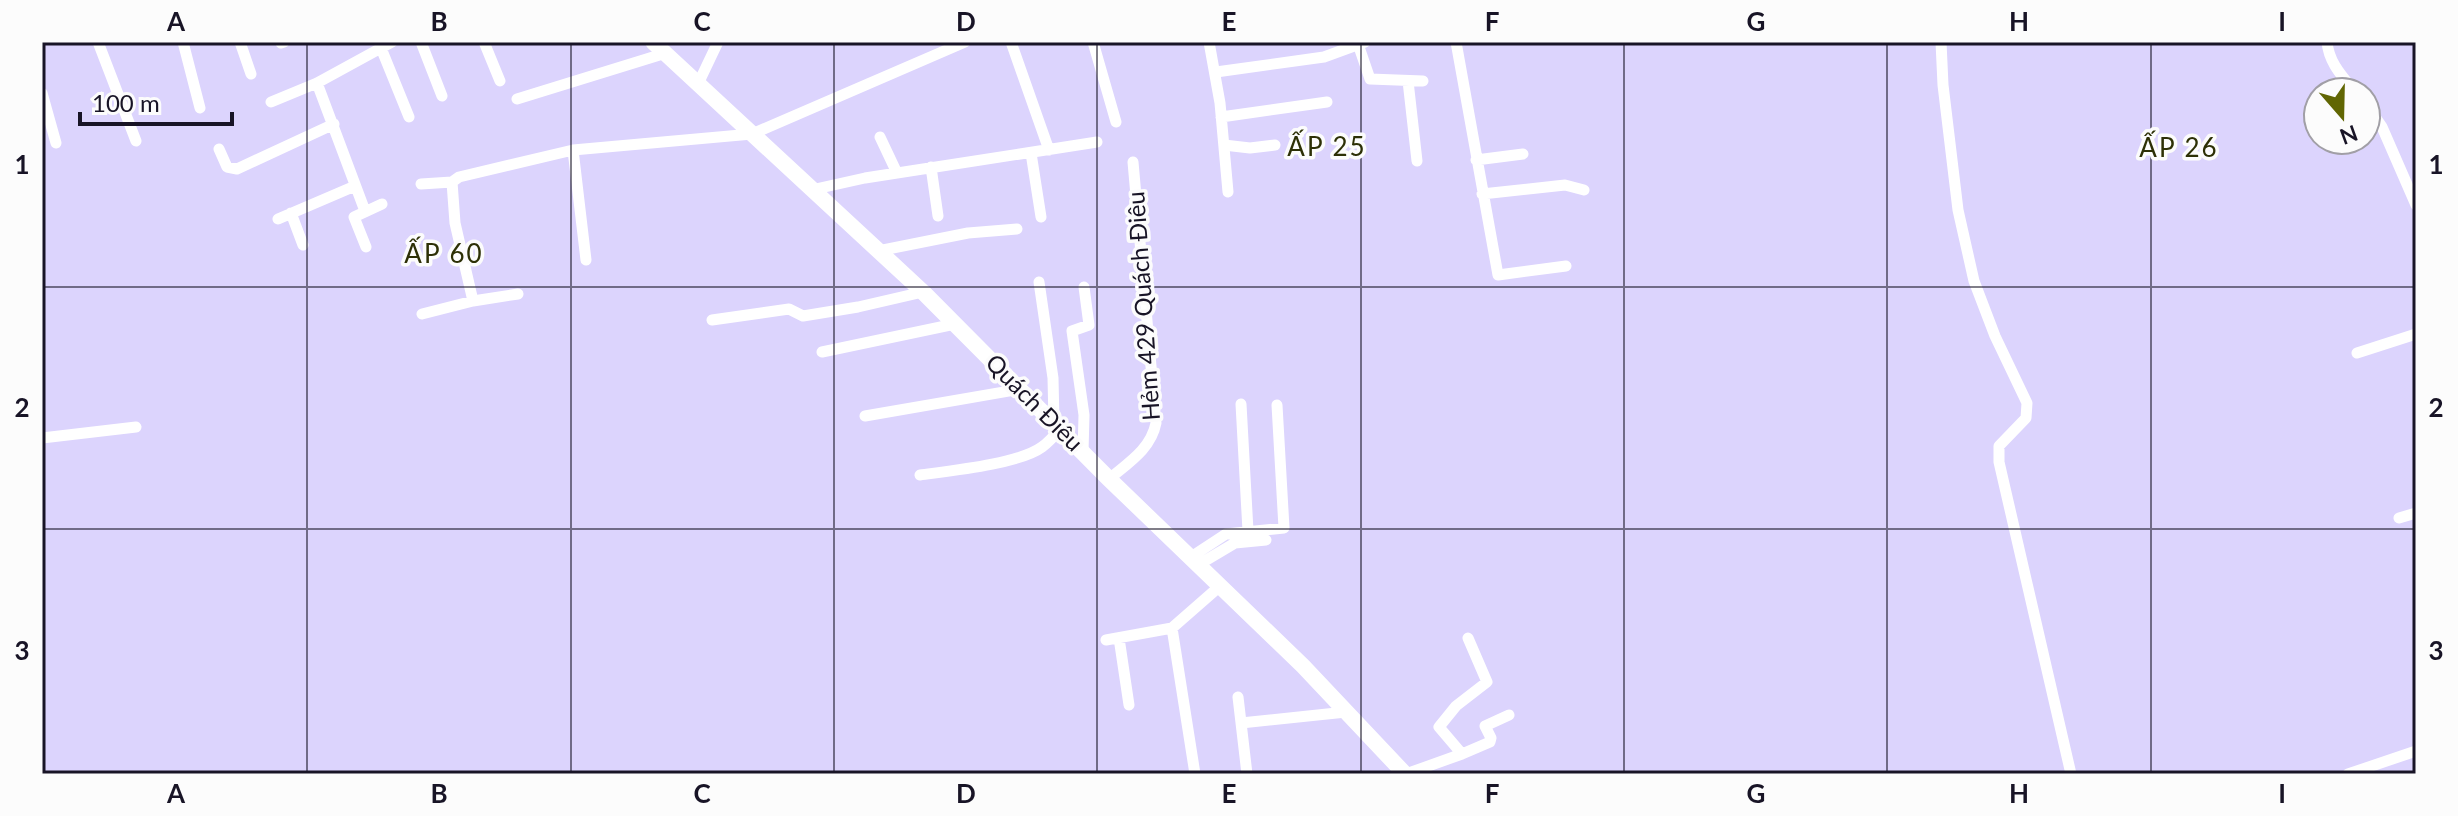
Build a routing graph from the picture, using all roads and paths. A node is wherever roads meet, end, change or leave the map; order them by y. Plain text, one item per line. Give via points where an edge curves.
1 (98, 42) edge
2 (183, 42) edge
3 (240, 42) edge
4 (421, 42) edge
5 (484, 42) edge
6 (718, 42) edge
7 (965, 42) edge
8 (1011, 42) edge
9 (1093, 42) edge
10 (1209, 42) edge
11 (1456, 42) edge
12 (1941, 42) edge
13 (2327, 42) edge
14 (1361, 43) edge
15 (387, 45) edge
16 (660, 48) edge
17 (1216, 72) junction
18 (251, 74) dead end
19 (2342, 76) edge
20 (500, 81) dead end
21 (1408, 81) junction
22 (1423, 81) dead end
23 (317, 83) junction
24 (698, 84) junction
25 (42, 93) edge
26 (442, 96) dead end
27 (517, 99) dead end
28 (271, 102) dead end
29 (1327, 102) dead end
30 (200, 108) dead end
31 (409, 117) dead end
32 (1221, 117) junction
33 (1116, 122) dead end
34 (334, 124) junction
35 (2382, 127) edge
36 (752, 134) junction
37 (880, 137) dead end
38 (136, 141) dead end
39 (1097, 142) dead end
40 (56, 143) dead end
41 (1224, 145) junction
42 (1275, 145) dead end
43 (219, 149) dead end
44 (573, 150) junction
45 (1049, 150) junction
46 (1031, 153) junction
47 (1523, 154) dead end
48 (1476, 160) junction
49 (1417, 161) dead end
50 (1133, 162) dead end
51 (931, 167) junction
52 (897, 173) junction
53 (452, 182) junction
54 (421, 184) dead end
55 (355, 186) junction
56 (811, 190) junction
57 (1584, 190) dead end
58 (1228, 192) dead end
59 (1482, 194) junction
60 (382, 204) dead end
61 (2416, 205) edge
62 (365, 211) junction
63 (291, 213) junction
64 (938, 216) dead end
65 (1041, 217) dead end
66 (278, 219) dead end
67 (1017, 229) dead end
68 (303, 245) dead end
69 (366, 247) dead end
70 (878, 251) junction
71 (586, 260) dead end
72 (1566, 266) dead end
73 (1039, 282) dead end
74 (1084, 287) dead end
75 (923, 292) junction
76 (518, 294) dead end
77 (473, 301) junction
78 (422, 314) dead end
79 (712, 320) dead end
80 (955, 324) junction
81 (2416, 334) edge
82 (822, 352) dead end
83 (2357, 353) dead end
84 (1021, 389) junction
85 (1241, 404) dead end
86 (1277, 405) dead end
87 (865, 416) dead end
88 (1057, 426) junction
89 (136, 427) dead end
90 (42, 438) edge
91 (1083, 452) junction
92 (920, 475) dead end
93 (1109, 479) junction
94 (2416, 513) edge
95 (2399, 518) dead end
96 (1248, 531) junction
97 (1266, 540) dead end
98 (1194, 561) junction
99 (1220, 586) junction
100 (1172, 628) junction
101 (1119, 638) junction
102 (1468, 638) dead end
103 (1106, 640) dead end
104 (1238, 697) dead end
105 (1129, 705) dead end
106 (1346, 712) junction
107 (1509, 715) dead end
108 (1241, 723) junction
109 (2416, 751) edge
110 (1462, 754) junction
111 (1195, 774) edge
112 (1247, 774) edge
113 (1406, 774) edge
114 (2071, 774) edge
115 (2348, 774) edge

1 - 38 street
2 - 30 street
3 - 18 street
4 - 26 street
5 - 20 street
6 - 24 street
7 - 36 street
8 - 45 street
9 - 33 street
10 - 17 street
11 - 48 street
12 - 114 street via 1958,210 1974,281 2027,403 2026,418 1999,446 1999,462
13 - 19 street
14 - 17 street via 1324,57
14 - 21 street via 1370,79
15 - 23 street
15 - 31 street
16 - 24 main road, Quách Điêu
16 - 27 street
17 - 32 street
21 - 22 street
21 - 49 street
23 - 28 street
23 - 34 street
24 - 36 main road, Quách Điêu
25 - 40 street
29 - 32 street
32 - 41 street
34 - 43 street via 237,169 227,167
34 - 55 street
35 - 61 street
36 - 44 street
36 - 56 main road, Quách Điêu
37 - 52 street
39 - 45 street
41 - 42 street
41 - 58 street
44 - 53 street
44 - 71 street
45 - 46 street
46 - 51 street
46 - 65 street
47 - 48 street
48 - 59 street
50 - 93 street, Hẻm 429 Quách Điêu via 1156,423 1154,436
51 - 52 street
51 - 64 street
52 - 56 street
53 - 54 street
53 - 77 street via 455,223
55 - 62 street
55 - 63 street
56 - 70 main road, Quách Điêu
57 - 59 street via 1565,185
59 - 72 street via 1498,275
60 - 62 street
62 - 69 street via 354,220
63 - 66 street
63 - 68 street
67 - 70 street
70 - 75 main road, Quách Điêu
73 - 88 street
74 - 91 street via 1089,325 1072,331 1084,415
75 - 79 street via 803,316 789,309
75 - 80 main road, Quách Điêu
76 - 77 street
77 - 78 street
80 - 82 street
80 - 84 main road, Quách Điêu
81 - 83 street
84 - 87 street
84 - 88 main road, Quách Điêu
85 - 96 street
86 - 96 street via 1284,528
88 - 91 main road, Quách Điêu
88 - 92 street via 1041,448 1029,453 975,468
89 - 90 street
91 - 93 main road, Quách Điêu
93 - 98 main road, Quách Điêu
94 - 95 street
96 - 98 street via 1226,534
97 - 98 street via 1235,543
98 - 99 main road, Quách Điêu
99 - 100 street
99 - 106 main road, Quách Điêu
100 - 101 street
100 - 111 street
101 - 103 street
101 - 105 street
102 - 110 street via 1487,682 1439,727
104 - 108 street
106 - 108 street
106 - 113 main road, Quách Điêu
107 - 110 street via 1485,726 1490,742
108 - 112 street
109 - 115 street
110 - 113 street

